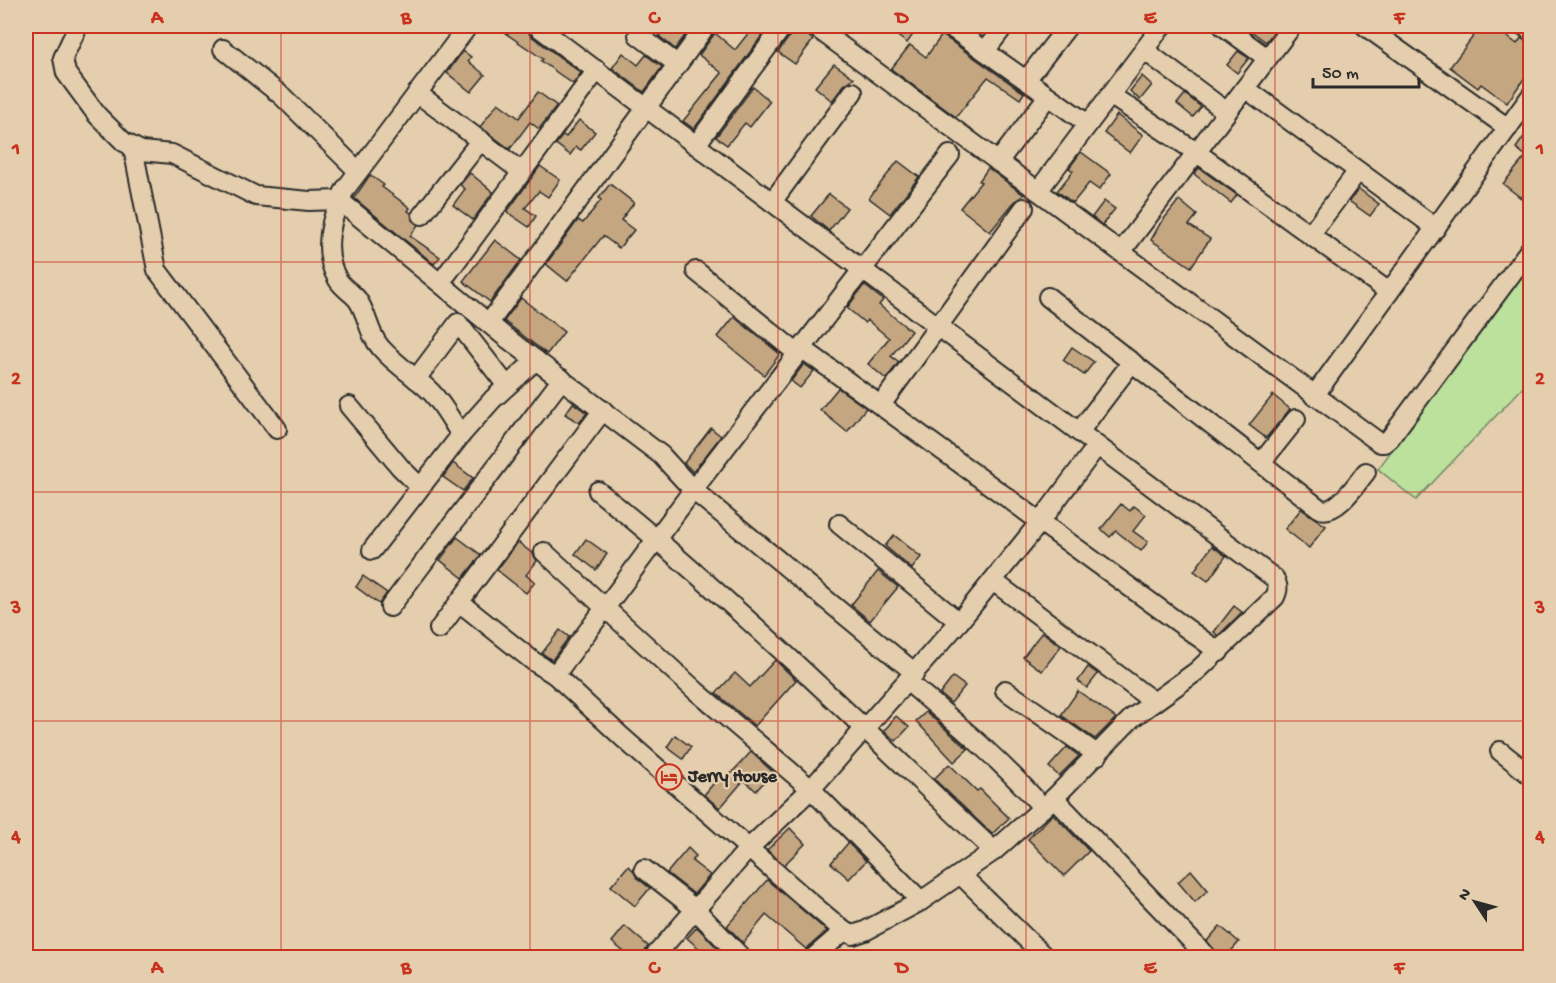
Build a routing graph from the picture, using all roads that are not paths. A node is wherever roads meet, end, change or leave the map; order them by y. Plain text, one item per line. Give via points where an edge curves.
1 (78, 26) edge
2 (468, 26) edge
3 (537, 26) edge
4 (706, 26) edge
5 (783, 26) edge
6 (814, 26) edge
7 (949, 26) edge
8 (1004, 26) edge
9 (1068, 26) edge
10 (1162, 26) edge
11 (1223, 26) edge
12 (1292, 26) edge
13 (1365, 26) edge
14 (1524, 26) edge
15 (1530, 30) edge
16 (638, 35) dead end
17 (223, 49) dead end
18 (1144, 50) junction
19 (986, 51) junction
20 (1268, 58) junction
21 (678, 64) junction
22 (597, 70) junction
23 (1026, 80) junction
24 (1245, 88) junction
25 (417, 93) junction
26 (853, 93) dead end
27 (1110, 95) junction
28 (1048, 96) junction
29 (1530, 98) edge
30 (646, 108) junction
31 (1227, 112) junction
32 (1088, 124) junction
33 (1508, 128) junction
34 (481, 140) junction
35 (696, 145) junction
36 (133, 148) junction
37 (1196, 152) junction
38 (950, 155) dead end
39 (998, 162) junction
40 (358, 171) junction
41 (1359, 171) junction
42 (522, 172) junction
43 (1038, 191) junction
44 (339, 200) junction
45 (772, 202) junction
46 (1024, 208) dead end
47 (422, 215) dead end
48 (1436, 228) junction
49 (1310, 235) junction
50 (1530, 249) edge
51 (1121, 252) junction
52 (863, 270) junction
53 (696, 271) dead end
54 (447, 274) dead end
55 (1389, 292) junction
56 (1048, 297) dead end
57 (489, 323) junction
58 (938, 326) junction
59 (800, 351) junction
60 (536, 360) junction
61 (1132, 362) junction
62 (416, 379) junction
63 (562, 379) junction
64 (507, 386) junction
65 (1314, 396) junction
66 (881, 405) junction
67 (350, 406) dead end
68 (603, 410) junction
69 (1296, 419) dead end
70 (277, 429) dead end
71 (1079, 432) junction
72 (461, 435) junction
73 (1097, 446) junction
74 (1261, 463) junction
75 (1366, 472) dead end
76 (420, 487) junction
77 (693, 490) junction
78 (598, 491) dead end
79 (1040, 522) junction
80 (839, 524) dead end
81 (657, 539) junction
82 (372, 550) dead end
83 (544, 552) dead end
84 (993, 581) junction
85 (459, 602) junction
86 (390, 607) dead end
87 (606, 607) junction
88 (959, 622) junction
89 (439, 629) dead end
90 (1219, 652) junction
91 (555, 675) junction
92 (911, 677) junction
93 (1005, 690) dead end
94 (1154, 702) junction
95 (864, 728) junction
96 (1500, 751) dead end
97 (1098, 755) junction
98 (1530, 775) edge
99 (811, 789) junction
100 (1048, 803) junction
101 (749, 848) junction
102 (994, 851) junction
103 (644, 868) dead end
104 (961, 875) junction
105 (921, 901) junction
106 (694, 909) junction
107 (844, 931) junction
108 (653, 957) edge
109 (742, 957) edge
110 (813, 957) edge
111 (1046, 957) edge
112 (1208, 957) edge

1 - 36 street via 63,57 66,73 97,115
2 - 25 street
3 - 22 street
4 - 21 street
5 - 35 street
6 - 39 street
7 - 19 street
8 - 19 street
9 - 23 street
10 - 18 street
11 - 20 street
12 - 20 street
13 - 33 street
14 - 15 street
16 - 21 street
17 - 40 street via 297,111
18 - 27 street
18 - 31 street
19 - 23 street
20 - 24 street
21 - 30 street
22 - 30 street
22 - 42 street
23 - 28 street
24 - 31 street
24 - 41 street
25 - 34 street
25 - 40 street
26 - 45 street
27 - 32 street
27 - 37 street
28 - 32 street
28 - 39 street
29 - 33 street
30 - 35 street
30 - 57 street
31 - 37 street
32 - 43 street
33 - 48 street
34 - 42 street
34 - 47 street
35 - 45 street
36 - 44 street via 172,154 256,196
36 - 70 street via 157,270
37 - 49 street
37 - 51 street
38 - 52 street
39 - 43 street
40 - 44 street
41 - 48 street
41 - 49 street
42 - 54 street
43 - 51 street
44 - 57 street
44 - 62 street via 329,238 337,279 358,300 380,348
45 - 52 street
46 - 58 street
48 - 55 street
49 - 55 street
50 - 65 street via 1384,443 1376,442
51 - 65 street
52 - 58 street
52 - 59 street
53 - 59 street
55 - 65 street
56 - 61 street
57 - 60 street
58 - 66 street
58 - 71 street
59 - 66 street
59 - 77 street
60 - 63 street
60 - 64 street
61 - 71 street
61 - 74 street
62 - 64 street via 458,323
62 - 72 street via 434,395
63 - 68 street
63 - 86 street
64 - 72 street
66 - 79 street
67 - 76 street
68 - 77 street via 661,455
68 - 85 street
69 - 74 street
71 - 73 street
72 - 76 street
73 - 79 street
73 - 90 street via 1278,584 1275,597
74 - 75 street via 1325,511 1335,507
76 - 82 street
77 - 81 street
77 - 92 street
78 - 81 street
79 - 84 street
79 - 90 street
80 - 88 street
81 - 87 street
81 - 95 street
83 - 87 street
84 - 88 street
84 - 94 street
85 - 89 street
85 - 91 street
87 - 91 street
87 - 99 street via 696,691
88 - 92 street
90 - 94 street
91 - 101 street
92 - 95 street
92 - 100 street via 965,731
93 - 97 street
94 - 97 street via 1132,718
95 - 99 street
95 - 102 street
96 - 98 street
97 - 100 street
99 - 101 street
99 - 105 street
100 - 102 street
100 - 112 street
101 - 106 street
101 - 107 street
102 - 104 street
103 - 106 street
104 - 105 street
104 - 111 street
105 - 107 street via 858,934
106 - 108 street
106 - 109 street
107 - 110 street

